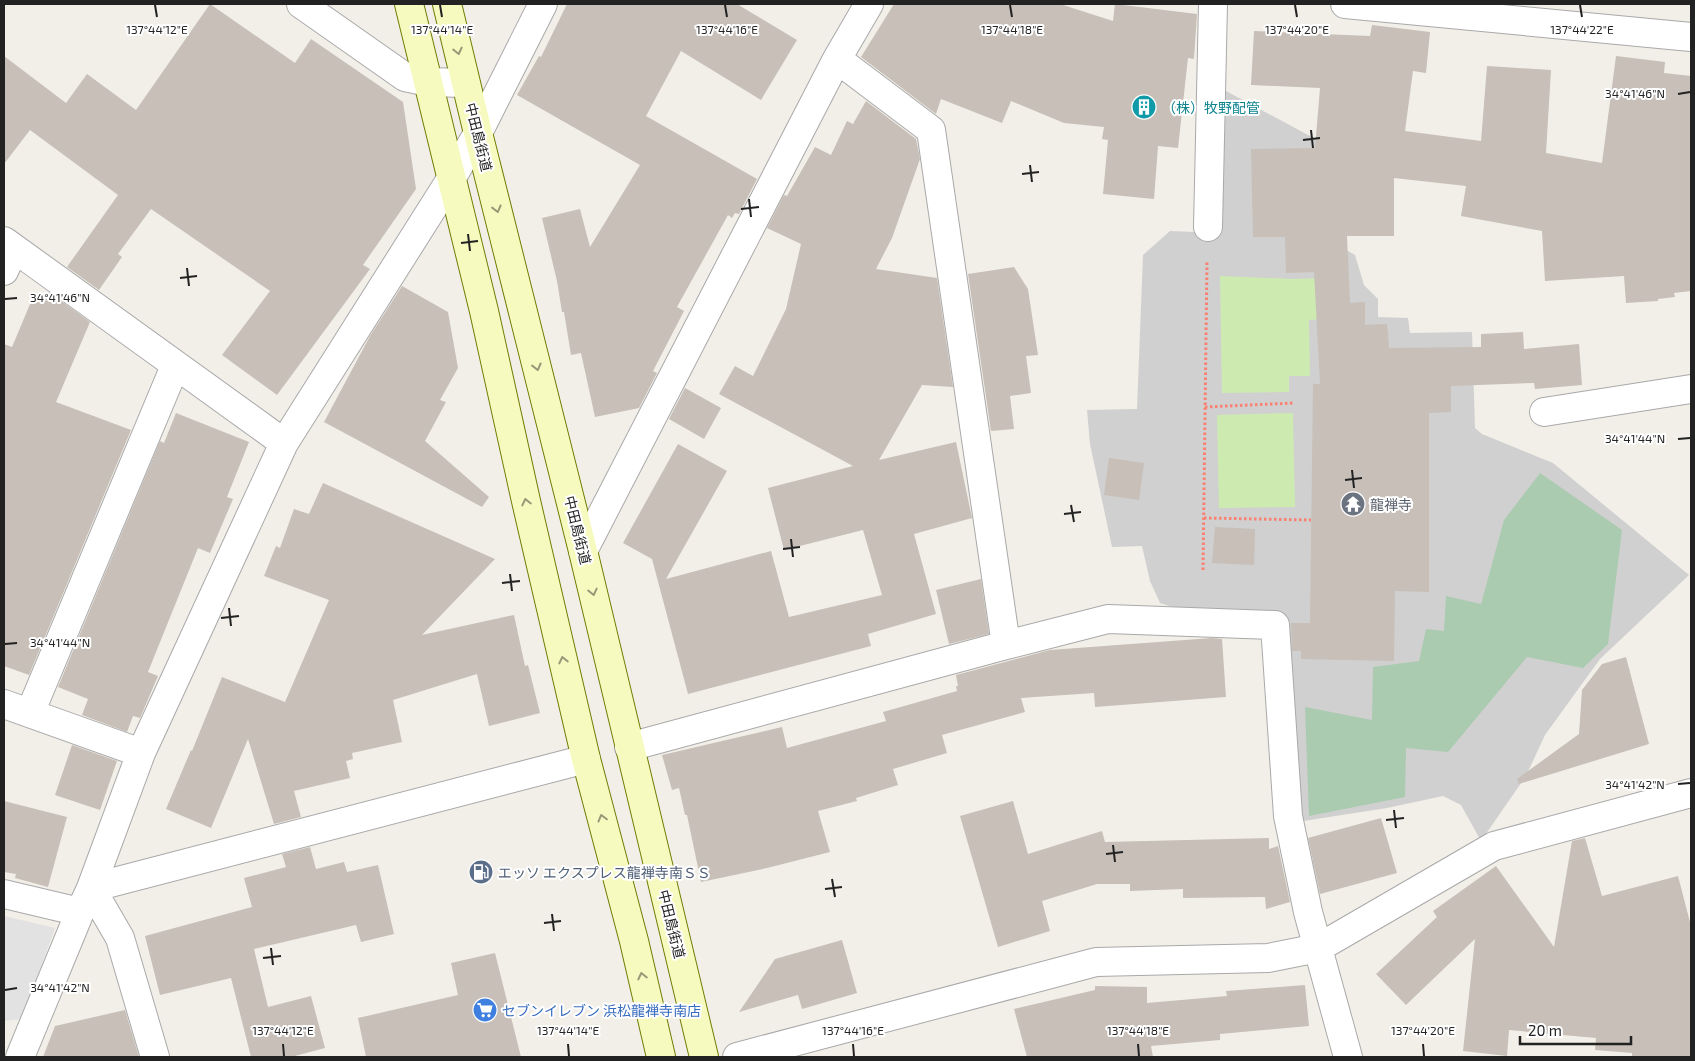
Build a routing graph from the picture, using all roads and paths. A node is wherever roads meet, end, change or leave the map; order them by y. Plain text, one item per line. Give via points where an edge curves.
1 (301, 4) edge
2 (409, 4) edge
3 (447, 4) edge
4 (543, 4) edge
5 (869, 4) edge
6 (1213, 4) edge
7 (1345, 4) edge
8 (1691, 38) edge
9 (837, 59) junction
10 (428, 82) junction
11 (466, 83) junction
12 (478, 133) junction
13 (451, 179) junction
14 (1208, 227) joint
15 (7, 254) edge
16 (175, 366) junction
17 (1691, 389) edge
18 (1294, 403) dead end
19 (1205, 407) junction
20 (1544, 412) dead end
21 (284, 444) junction
22 (1204, 518) junction
23 (1311, 520) dead end
24 (584, 551) junction
25 (1203, 570) dead end
26 (1006, 645) junction
27 (4, 704) edge
28 (30, 713) junction
29 (629, 747) junction
30 (141, 753) junction
31 (586, 759) junction
32 (1691, 793) edge
33 (4, 894) edge
34 (86, 900) junction
35 (1318, 948) junction
36 (18, 1045) edge
37 (155, 1057) edge
38 (662, 1057) edge
39 (704, 1057) edge
40 (737, 1057) edge
41 (1348, 1057) edge

1 - 10 street via 405,77
2 - 10 street
3 -> 11 street, 中田島街道
4 - 12 street
5 - 9 street
6 - 14 street
7 - 8 street
9 - 24 street
9 - 26 street via 932,130
10 - 11 street
10 - 13 street
11 - 12 street, 中田島街道
12 - 13 street
12 -> 24 street, 中田島街道
13 - 21 street
31 -> 13 street
14 - 19 path
15 - 16 street
16 - 21 street
16 - 28 street
17 - 20 street
18 - 19 path
19 - 22 path
21 - 30 street
22 - 23 path
22 - 25 path
24 -> 29 street, 中田島街道
26 - 29 street
26 - 35 street via 1108,619 1275,625 1288,816
27 - 28 street
28 - 30 street
29 - 39 street, 中田島街道
30 - 34 street
31 - 34 street
38 -> 31 street
32 - 35 street via 1494,846
33 - 34 street
34 - 36 street
34 - 37 street via 120,938
35 - 40 street via 1268,958 1096,962
35 - 41 street

